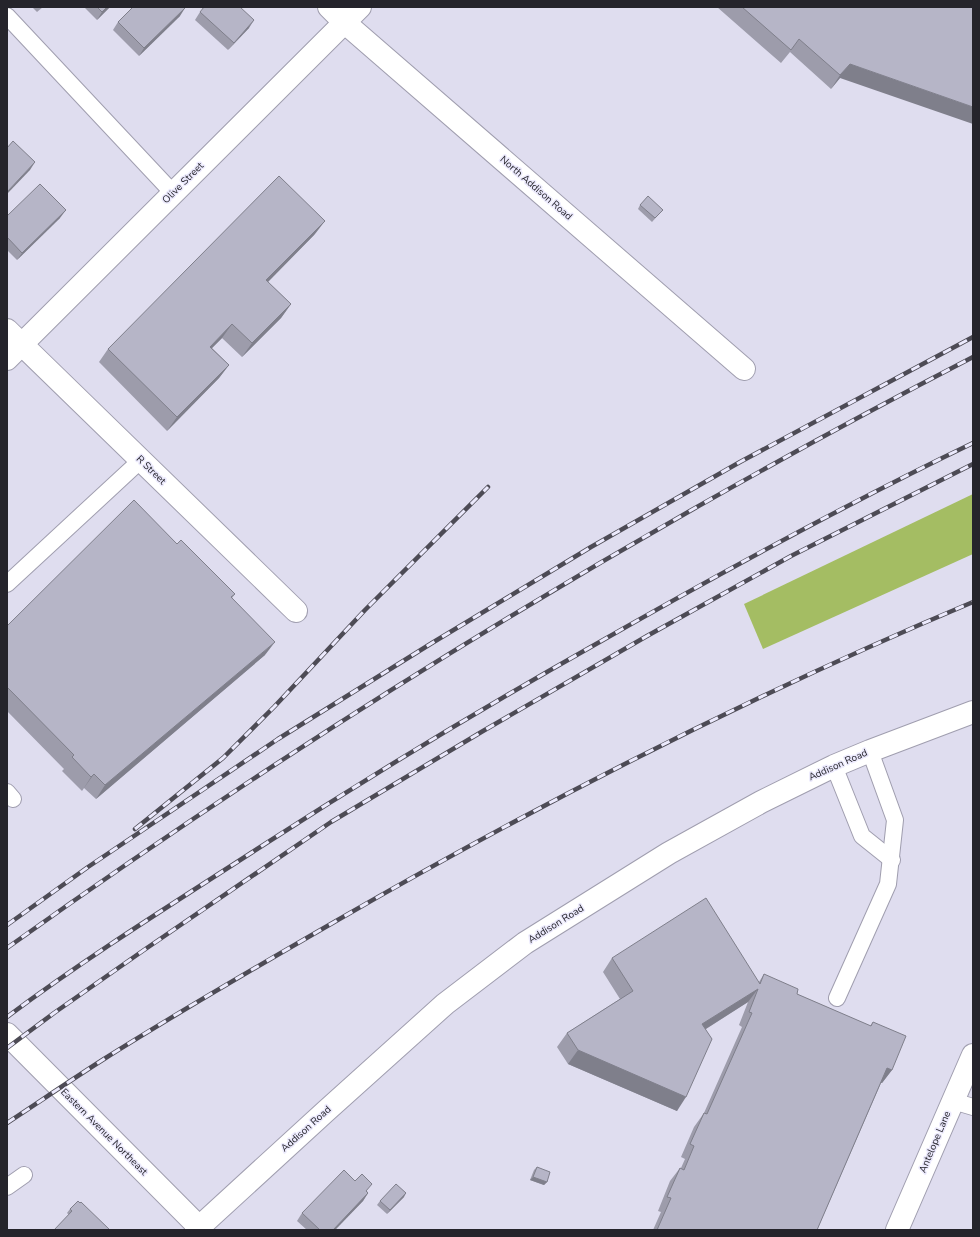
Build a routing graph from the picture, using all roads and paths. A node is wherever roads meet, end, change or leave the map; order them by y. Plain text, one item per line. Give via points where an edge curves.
1 (329, 7) edge
2 (352, 14) edge
3 (7, 16) edge
4 (172, 193) junction
5 (12, 344) edge
6 (744, 369) dead end
7 (141, 460) junction
8 (7, 584) edge
9 (296, 610) dead end
10 (973, 712) edge
11 (870, 750) junction
12 (834, 766) junction
13 (892, 860) junction
14 (837, 998) dead end
15 (7, 1034) edge
16 (973, 1055) edge
17 (963, 1104) edge
18 (24, 1175) dead end
19 (7, 1187) edge
20 (199, 1229) edge
21 (897, 1230) edge

1 - 2 street, North Addison Road
2 - 4 street, Olive Street
2 - 6 street, North Addison Road
3 - 4 lane
4 - 5 street, Olive Street
5 - 7 street, R Street
7 - 8 lane
7 - 9 street, R Street
10 - 11 street, Addison Road
11 - 12 street, Addison Road
11 - 13 lane via 896,820
12 - 13 lane via 862,836
12 - 20 street, Addison Road via 761,802 669,853 525,943 446,1004 320,1116
13 - 14 lane via 888,884
15 - 20 street, Eastern Avenue Northeast
16 - 17 street, Antelope Lane
17 - 21 street, Antelope Lane
18 - 19 lane

